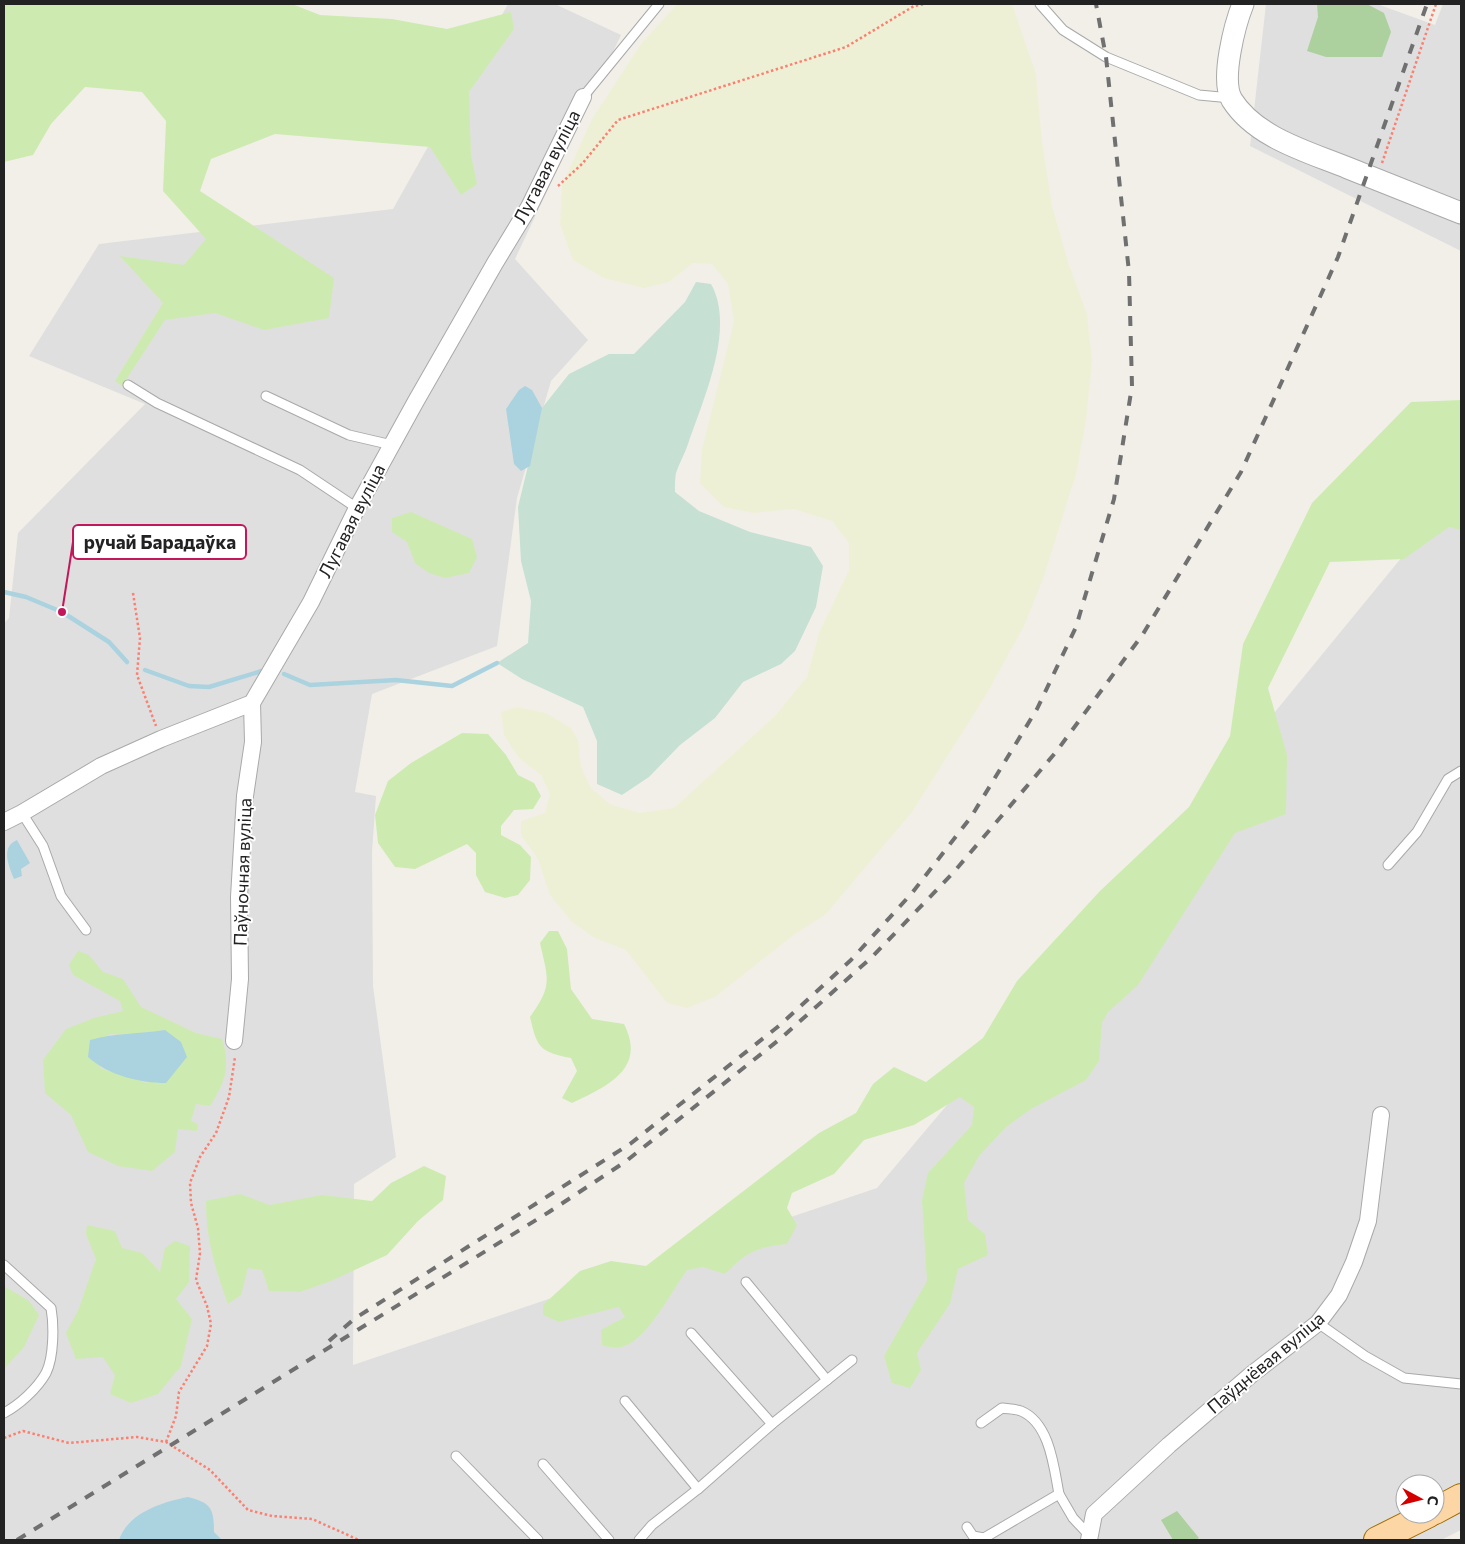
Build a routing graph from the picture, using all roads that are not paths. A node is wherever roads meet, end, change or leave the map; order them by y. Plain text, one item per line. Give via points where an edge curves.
1 (660, 4) edge
2 (1040, 4) edge
3 (1243, 4) edge
4 (583, 97) joint
5 (1231, 98) junction
6 (1461, 213) edge
7 (128, 384) dead end
8 (266, 396) dead end
9 (392, 445) junction
10 (357, 508) junction
11 (252, 703) junction
12 (1461, 772) edge
13 (22, 814) junction
14 (4, 822) edge
15 (1388, 865) dead end
16 (86, 930) dead end
17 (234, 1041) road end
18 (1381, 1115) dead end
19 (4, 1265) edge
20 (746, 1282) dead end
21 (1318, 1323) junction
22 (691, 1333) dead end
23 (852, 1360) dead end
24 (827, 1380) junction
25 (1461, 1384) edge
26 (625, 1401) dead end
27 (4, 1414) edge
28 (981, 1423) dead end
29 (772, 1424) junction
30 (456, 1456) dead end
31 (543, 1464) dead end
32 (698, 1488) junction
33 (1059, 1494) junction
34 (1461, 1497) edge
35 (1445, 1506) edge
36 (1409, 1524) edge
37 (967, 1527) dead end
38 (1089, 1538) edge
39 (538, 1540) edge
40 (609, 1540) edge
41 (639, 1540) edge
42 (1377, 1540) edge

1 - 4 lane
2 - 5 lane via 1064,30 1106,57 1199,95
3 - 5 street via 1230,43 1228,72
4 - 9 street, Лугавая вуліца via 529,207 494,262
5 - 6 street via 1247,118 1280,140
7 - 10 lane via 157,403 300,470
8 - 9 lane via 349,435
9 - 10 street, Лугавая вуліца
10 - 11 street, Лугавая вуліца via 311,602
11 - 13 street via 101,766
11 - 17 street, Паўночная вуліца via 253,742 245,796 239,897 240,979
12 - 15 lane via 1448,779 1417,832
13 - 14 street
13 - 16 lane via 43,846 62,896
18 - 21 street, Паўднёвая вуліца via 1368,1221 1338,1295
19 - 27 lane via 51,1308 54,1331 46,1373 17,1406
20 - 24 lane
21 - 25 lane via 1404,1378
21 - 38 street, Паўднёвая вуліца via 1252,1374 1094,1514
22 - 29 lane
23 - 24 lane
24 - 29 lane
26 - 32 lane
28 - 33 lane via 1002,1408 1020,1411 1034,1418 1051,1450
29 - 32 lane
30 - 39 lane
31 - 40 lane
32 - 41 lane via 652,1525
33 - 37 lane via 984,1538 973,1536
33 - 38 lane
34 - 35 main road
36 - 42 main road

